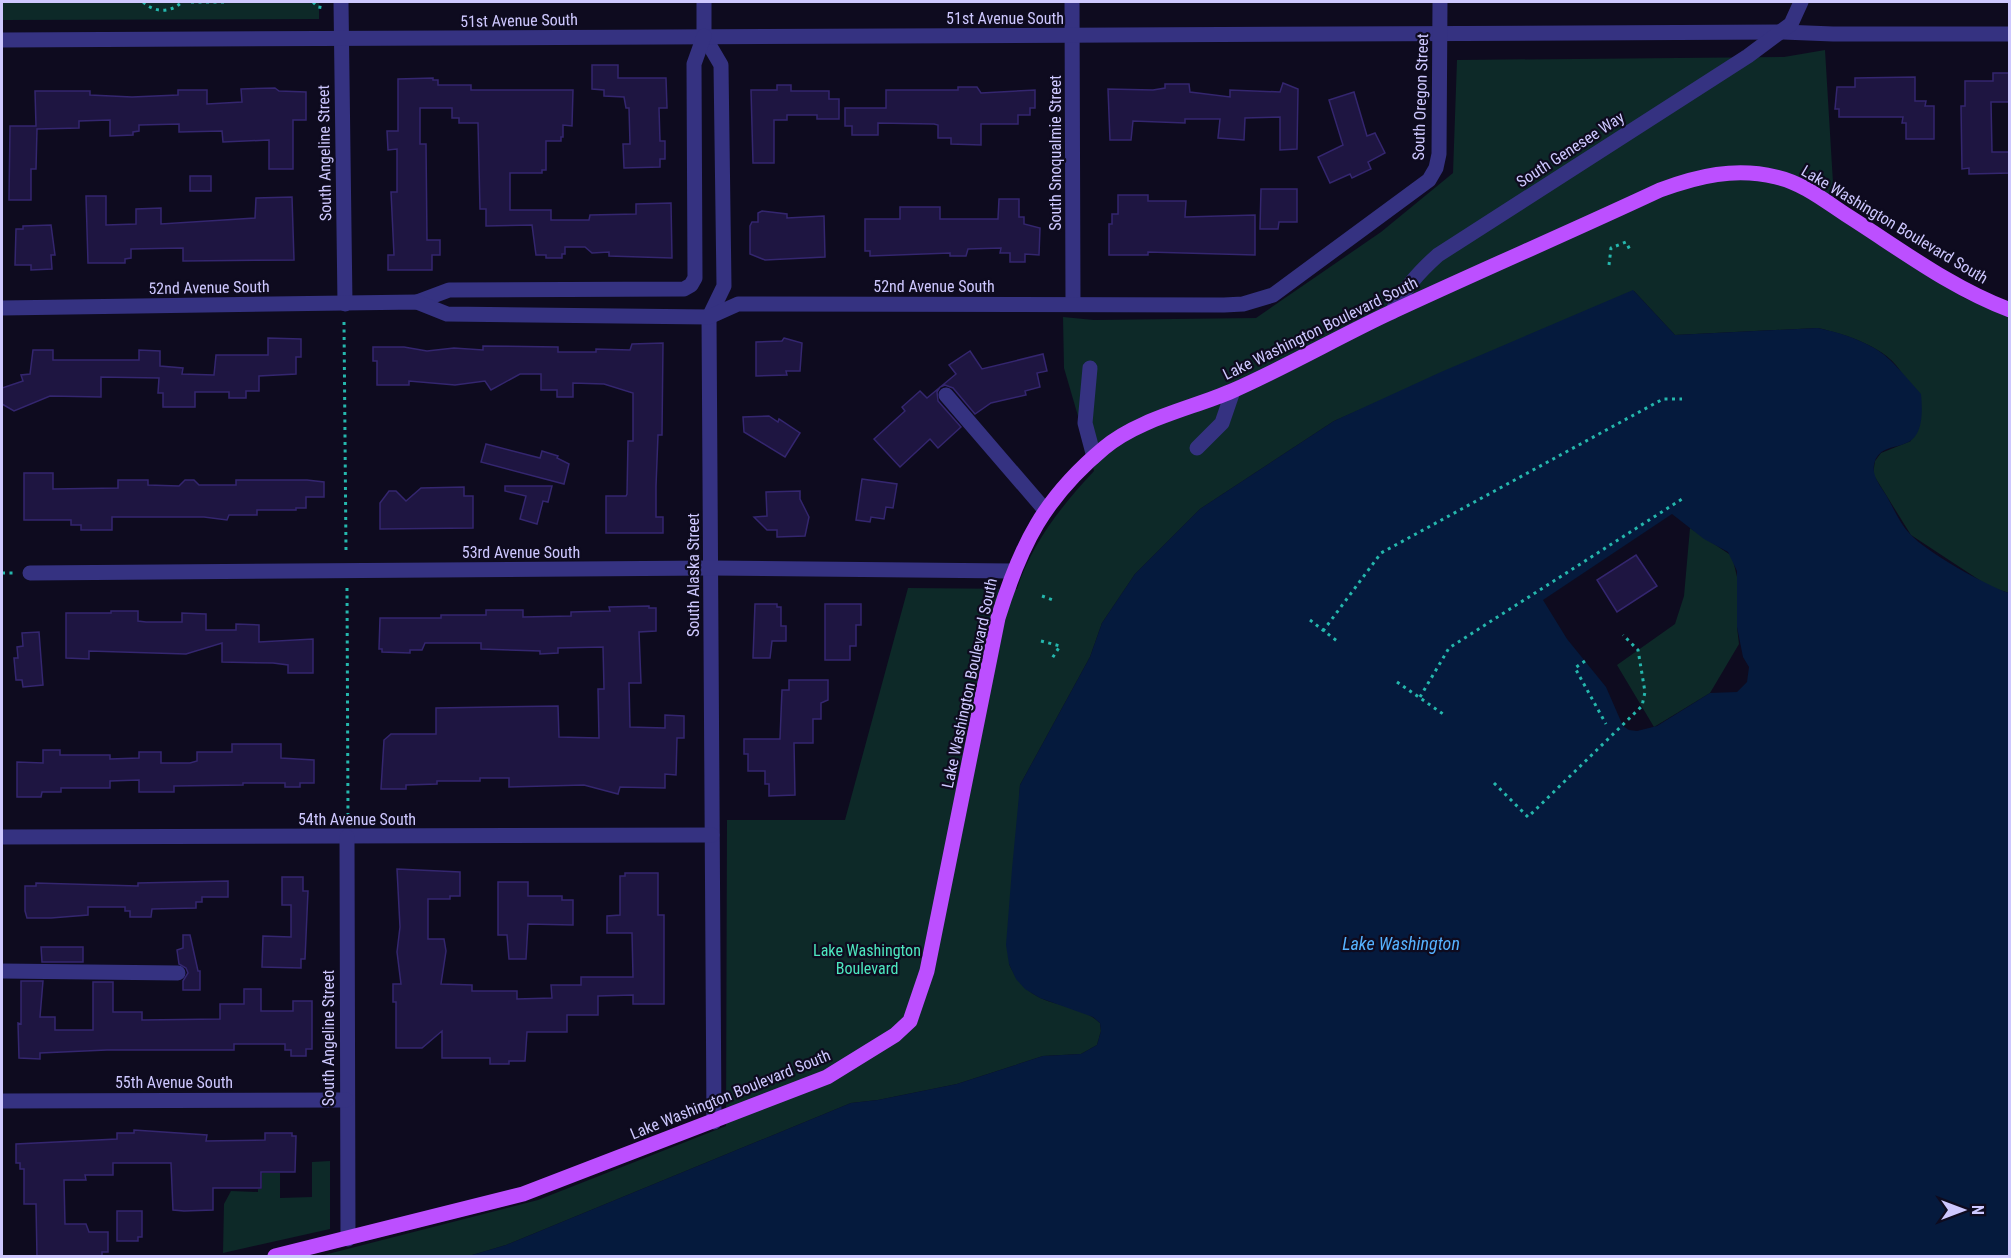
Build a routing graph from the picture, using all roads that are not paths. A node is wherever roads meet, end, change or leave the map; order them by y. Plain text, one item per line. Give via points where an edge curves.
1 (341, 2) edge
2 (704, 2) edge
3 (1072, 2) edge
4 (1440, 2) edge
5 (1801, 2) edge
6 (1783, 32) junction
7 (1440, 33) junction
8 (2010, 34) edge
9 (704, 36) junction
10 (1072, 36) junction
11 (2, 40) edge
12 (341, 40) junction
13 (1419, 187) joint
14 (417, 302) junction
15 (1073, 303) junction
16 (345, 304) junction
17 (2, 308) edge
18 (2010, 310) edge
19 (1392, 312) junction
20 (709, 317) junction
21 (1090, 368) dead end
22 (1233, 391) junction
23 (946, 395) dead end
24 (1197, 448) dead end
25 (1094, 457) junction
26 (1045, 510) junction
27 (711, 568) junction
28 (1012, 571) junction
29 (25, 573) road end
30 (712, 835) junction
31 (2, 837) edge
32 (347, 837) junction
33 (2, 971) edge
34 (178, 973) dead end
35 (346, 1100) junction
36 (2, 1101) edge
37 (714, 1122) junction
38 (348, 1239) junction
39 (275, 1257) edge

1 - 12 street, South Angeline Street
2 - 9 street
3 - 10 street, South Snoqualmie Street
4 - 7 street, South Oregon Street
5 - 6 street via 1798,14
6 - 7 street, 51st Avenue South
6 - 8 street, 51st Avenue South
6 - 19 street, South Genesee Way via 1438,255 1402,292
7 - 10 street, 51st Avenue South
7 - 13 street, South Oregon Street via 1439,154 1429,180
9 - 10 street, 51st Avenue South
9 - 12 street, 51st Avenue South
9 - 14 street, 52nd Avenue South via 694,64 695,278 691,285 684,289 449,290
9 - 20 street, South Alaska Street via 721,65 724,286
10 - 15 street, South Snoqualmie Street
11 - 12 street, 51st Avenue South
12 - 16 street, South Angeline Street
13 - 15 street, 52nd Avenue South via 1287,286 1260,301 1224,305
14 - 16 street, 52nd Avenue South
14 - 20 street, 52nd Avenue South via 447,314
15 - 20 street, 52nd Avenue South via 738,304
16 - 17 street, 52nd Avenue South
18 - 19 main road, Lake Washington Boulevard South via 1954,284 1798,184 1750,173 1723,173 1660,190
19 - 22 main road, Lake Washington Boulevard South
20 - 27 street, South Alaska Street
21 - 25 street via 1085,423
22 - 24 street via 1222,423
22 - 25 main road, Lake Washington Boulevard South via 1146,424 1107,445
23 - 26 street
25 - 26 main road, Lake Washington Boulevard South
26 - 28 main road, Lake Washington Boulevard South
27 - 28 street, 53rd Avenue South
27 - 29 street, 53rd Avenue South
27 - 30 street, South Alaska Street
28 - 37 main road, Lake Washington Boulevard South via 998,618 927,971 910,1021 895,1035 827,1077
30 - 32 street, 54th Avenue South
30 - 37 street, South Alaska Street
31 - 32 street, 54th Avenue South
32 - 35 street, South Angeline Street
33 - 34 street
35 - 36 street, 55th Avenue South
35 - 38 street, South Angeline Street
37 - 38 main road, Lake Washington Boulevard South via 523,1194
38 - 39 main road, Lake Washington Boulevard South

